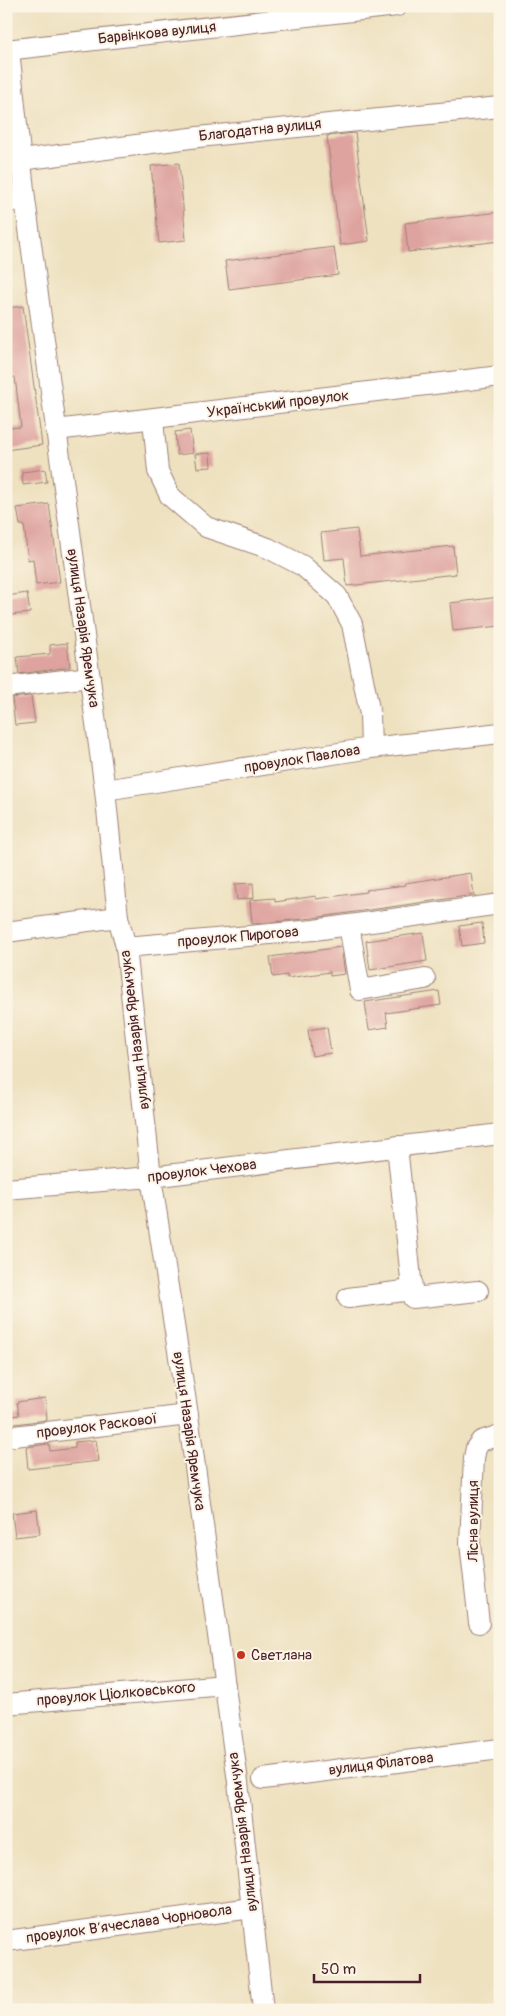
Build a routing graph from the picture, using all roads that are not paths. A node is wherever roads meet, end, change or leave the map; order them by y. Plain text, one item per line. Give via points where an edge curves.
1 (397, 6) edge
2 (7, 50) edge
3 (500, 107) edge
4 (21, 160) junction
5 (16, 200) edge
6 (500, 376) edge
7 (153, 420) junction
8 (56, 430) junction
9 (90, 677) junction
10 (6, 687) edge
11 (500, 733) edge
12 (371, 748) junction
13 (105, 790) junction
14 (500, 904) edge
15 (118, 916) junction
16 (349, 925) junction
17 (6, 932) edge
18 (126, 947) junction
19 (425, 979) dead end
20 (500, 1134) edge
21 (397, 1146) junction
22 (151, 1178) junction
23 (6, 1190) edge
24 (412, 1290) junction
25 (478, 1291) dead end
26 (348, 1298) dead end
27 (188, 1415) junction
28 (500, 1435) edge
29 (6, 1438) edge
30 (479, 1623) dead end
31 (225, 1685) junction
32 (6, 1704) edge
33 (500, 1749) edge
34 (263, 1779) dead end
35 (252, 1908) junction
36 (6, 1941) edge
37 (263, 2010) edge

1 - 2 street, Барвінкова вулиця
2 - 4 street, вулиця Назарія Яремчука
3 - 4 street, Благодатна вулиця via 198,137
4 - 5 street, вулиця Назарія Яремчука
5 - 8 street, вулиця Назарія Яремчука
6 - 7 street, Український провулок
7 - 8 street, Український провулок
7 - 12 street via 158,470 170,496 206,526 268,548 303,566 337,596 352,624 370,714
8 - 9 street, вулиця Назарія Яремчука
9 - 10 street
9 - 13 street, вулиця Назарія Яремчука
11 - 12 street, провулок Павлова
12 - 13 street, провулок Павлова
13 - 15 street, вулиця Назарія Яремчука
14 - 16 street, провулок Пирогова
15 - 17 street
15 - 18 street, вулиця Назарія Яремчука
16 - 18 street, провулок Пирогова
16 - 19 street via 360,990
18 - 22 street, вулиця Назарія Яремчука
20 - 21 street, провулок Чехова
21 - 22 street, провулок Чехова
21 - 24 street
22 - 23 street, провулок Чехова
22 - 27 street, вулиця Назарія Яремчука
24 - 25 street via 413,1298
24 - 26 street
27 - 29 street, провулок Раскової
27 - 31 street, вулиця Назарія Яремчука
28 - 30 street, Лісна вулиця via 481,1441 474,1458 470,1543
31 - 32 street, провулок Ціолковського
31 - 35 street, вулиця Назарія Яремчука
33 - 34 street, вулиця Філатова
35 - 36 street, провулок Вʼячеслава Чорновола
35 - 37 street, вулиця Назарія Яремчука

